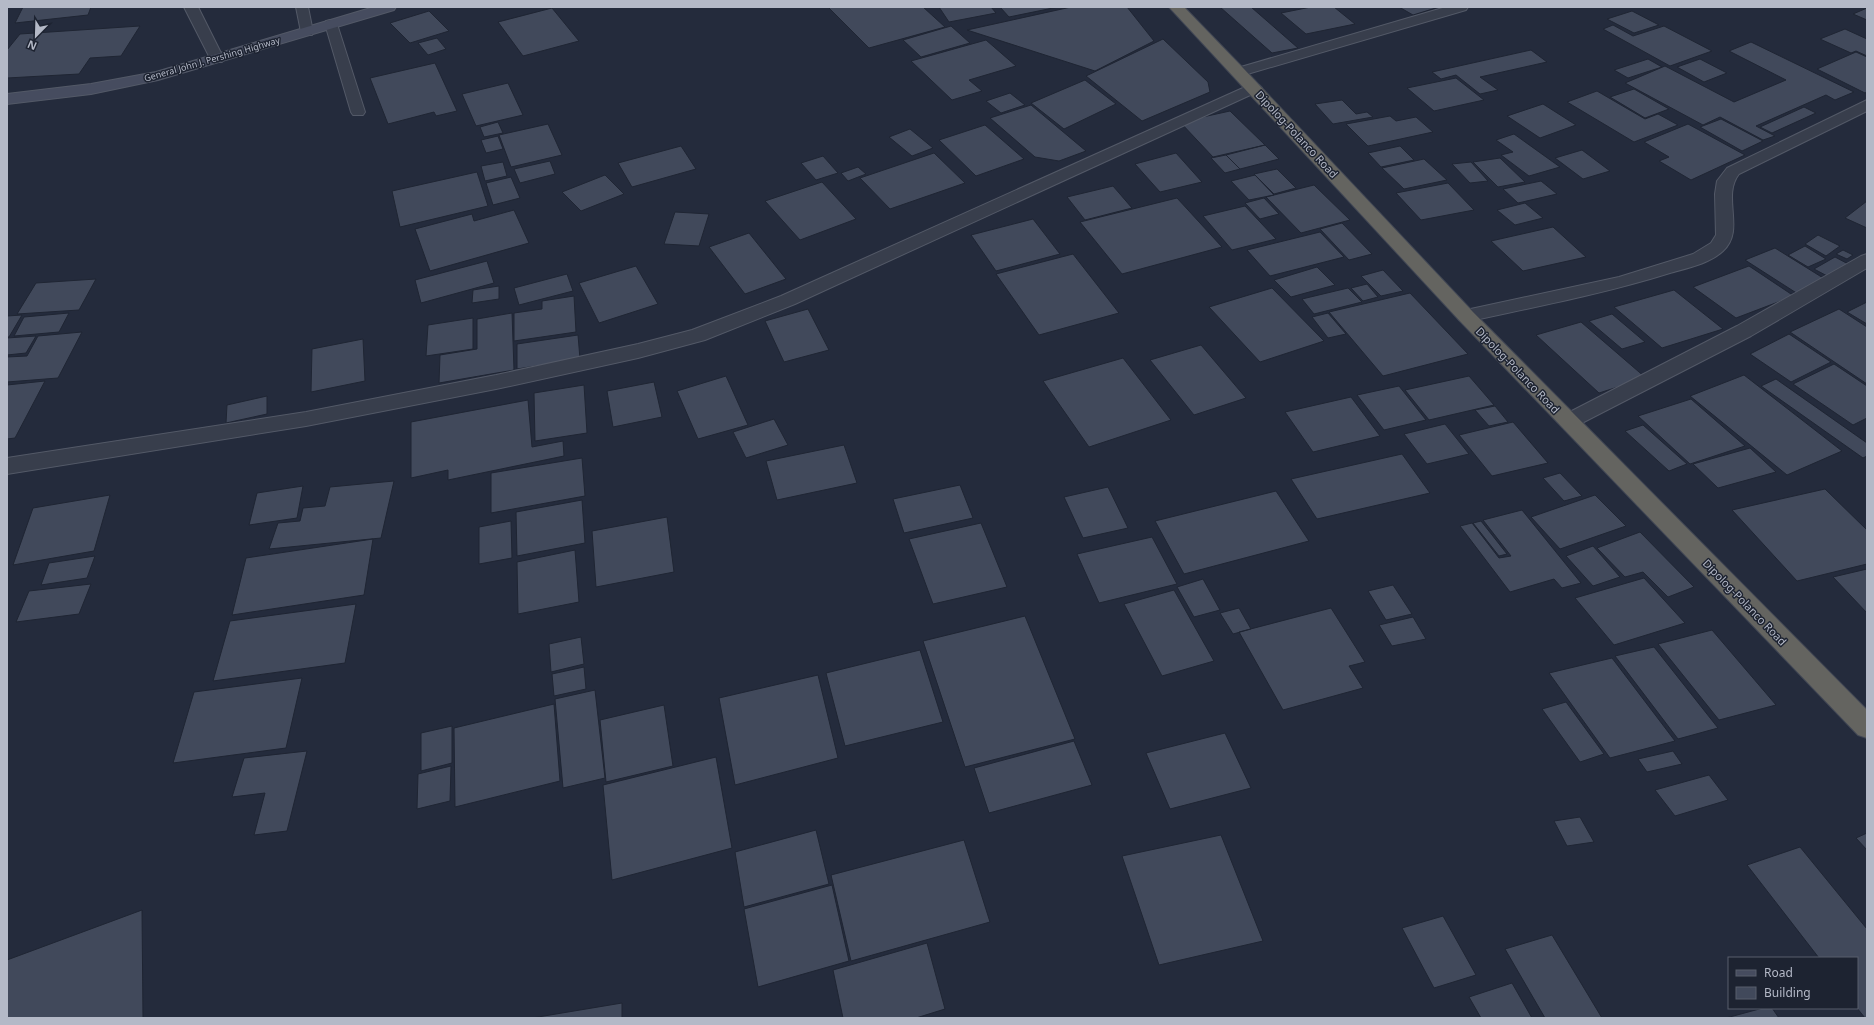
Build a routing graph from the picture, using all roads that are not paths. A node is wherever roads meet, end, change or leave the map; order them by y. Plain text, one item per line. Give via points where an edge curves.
1 (191, 7) edge
2 (302, 7) edge
3 (389, 7) edge
4 (1176, 7) edge
5 (1461, 7) edge
6 (331, 24) junction
7 (307, 32) junction
8 (217, 58) junction
9 (1239, 72) junction
10 (1254, 88) junction
11 (7, 99) edge
12 (1867, 105) edge
13 (358, 112) dead end
14 (1867, 260) edge
15 (1466, 316) junction
16 (1568, 421) junction
17 (7, 466) edge
18 (1867, 727) edge

1 - 8 street
2 - 7 lane
3 - 6 main road, General John J. Pershing Highway
4 - 9 highway, Dipolog-Polanco Road
5 - 9 street
6 - 7 main road, General John J. Pershing Highway
6 - 13 lane
7 - 8 main road, General John J. Pershing Highway
8 - 11 main road, General John J. Pershing Highway via 136,81
9 - 10 highway, Dipolog-Polanco Road
10 - 15 highway, Dipolog-Polanco Road
10 - 17 street via 788,300 698,335 496,382 306,419
12 - 15 street via 1733,171 1725,181 1723,194 1726,235 1717,247 1699,258 1622,282
14 - 16 street via 1744,331
15 - 16 highway, Dipolog-Polanco Road
16 - 18 highway, Dipolog-Polanco Road

